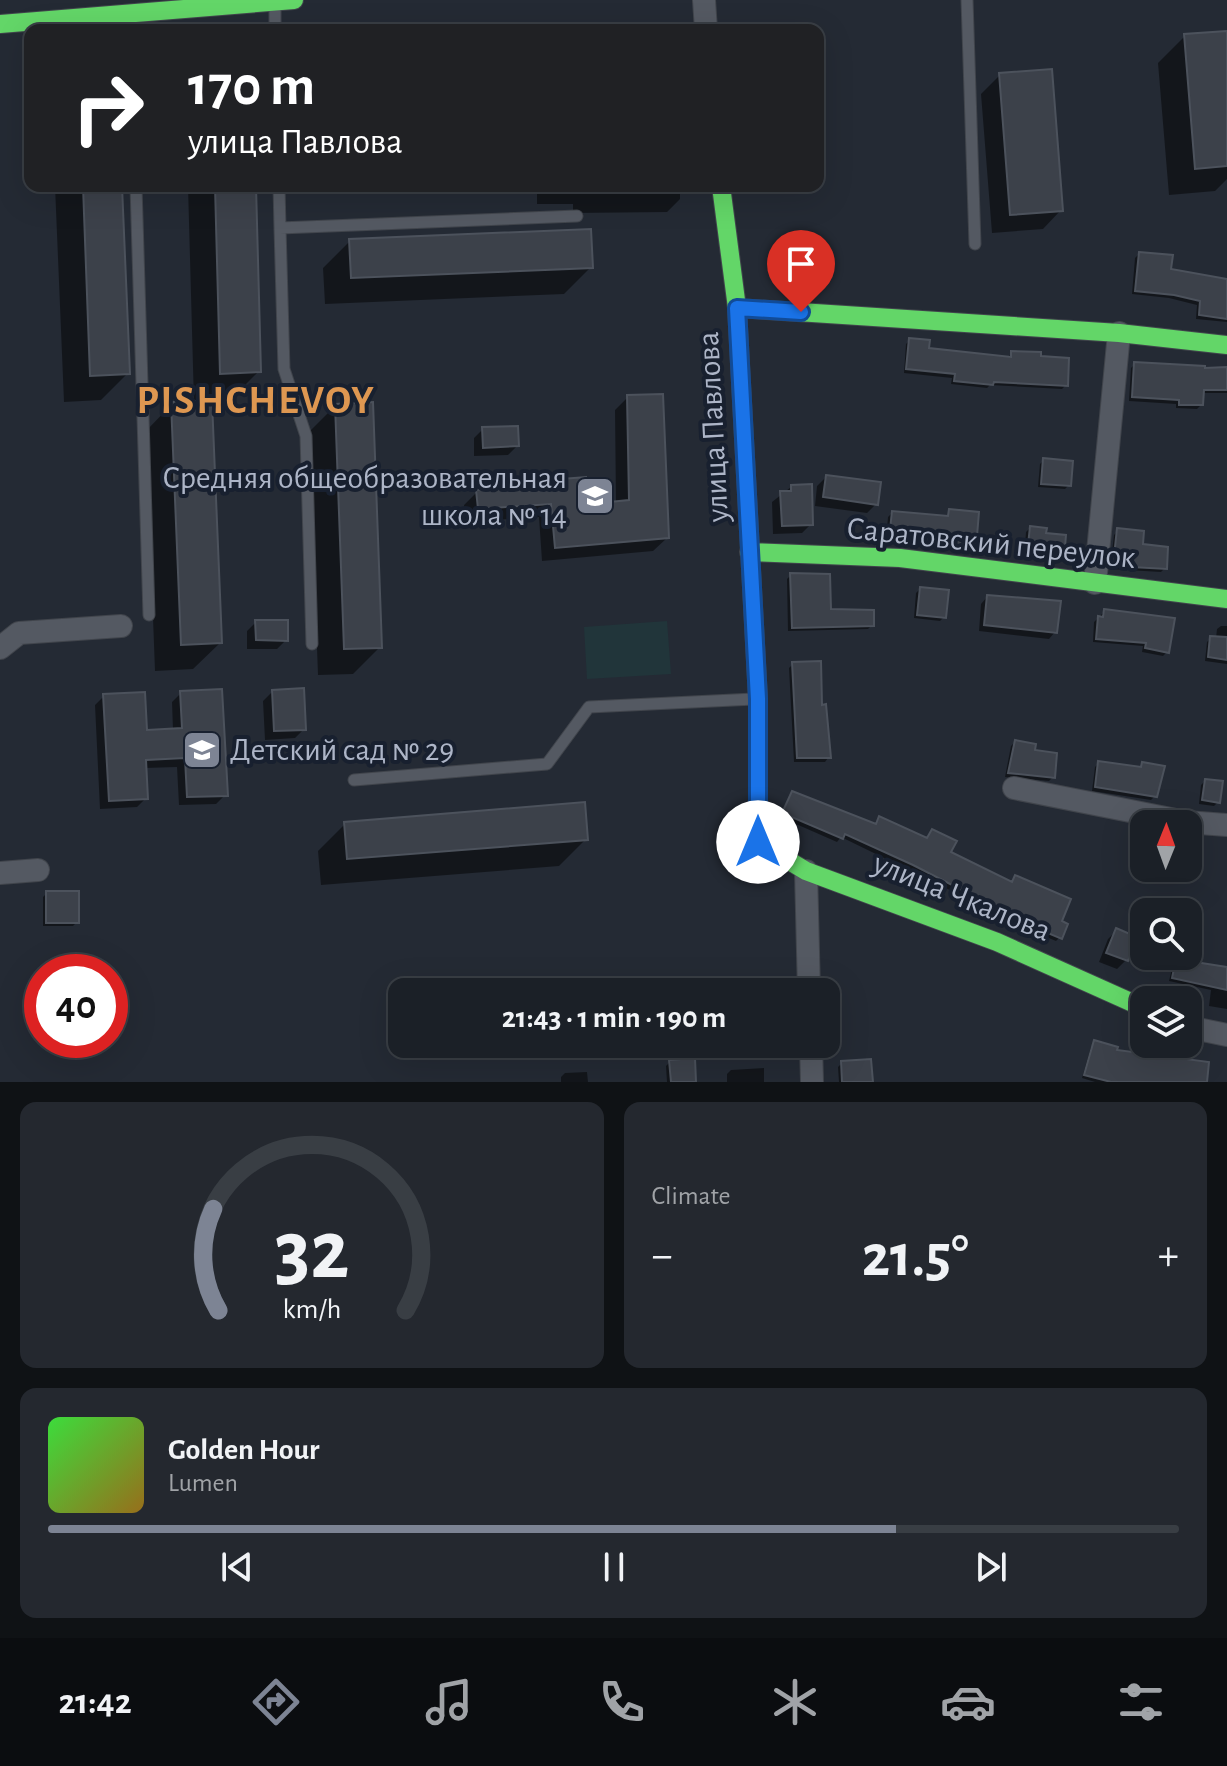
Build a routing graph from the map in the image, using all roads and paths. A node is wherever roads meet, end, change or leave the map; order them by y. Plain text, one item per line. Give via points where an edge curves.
1 (294, 0) edge
2 (704, 0) edge
3 (967, 0) edge
4 (274, 1) edge
5 (132, 22) edge
6 (0, 24) edge
7 (275, 24) edge
8 (706, 24) edge
9 (136, 192) edge
10 (279, 192) edge
11 (722, 192) edge
12 (577, 216) dead end
13 (280, 228) junction
14 (975, 244) dead end
15 (737, 308) junction
16 (1119, 333) junction
17 (1227, 345) edge
18 (749, 552) junction
19 (1095, 583) junction
20 (1227, 599) edge
21 (149, 615) dead end
22 (121, 626) dead end
23 (312, 644) dead end
24 (0, 648) edge
25 (758, 699) junction
26 (354, 780) dead end
27 (1014, 788) dead end
28 (1227, 825) edge
29 (758, 842) joint
30 (38, 870) dead end
31 (806, 871) junction
32 (0, 873) edge
33 (809, 978) edge
34 (1130, 1002) edge
35 (1202, 1030) edge
36 (1227, 1035) edge
37 (811, 1058) edge
38 (812, 1082) edge

1 - 4 street
2 - 8 street
3 - 14 lane
4 - 5 street
4 - 7 lane
5 - 6 street
9 - 21 lane
10 - 13 lane
11 - 15 street
12 - 13 lane
13 - 23 lane via 284,369 306,436
15 - 16 street, улица Павлова
15 - 18 street, улица Павлова
16 - 17 street, улица Павлова
16 - 19 street
18 - 19 street, Саратовский переулок via 900,558
18 - 25 street, улица Павлова
19 - 20 street, Саратовский переулок
22 - 24 street via 19,633
25 - 26 lane via 589,707 547,764
25 - 29 street, улица Павлова
27 - 28 street via 1186,822
29 - 31 street, улица Чкалова
30 - 32 street
31 - 33 street
31 - 34 street, улица Чкалова via 997,942
35 - 36 street
37 - 38 street

